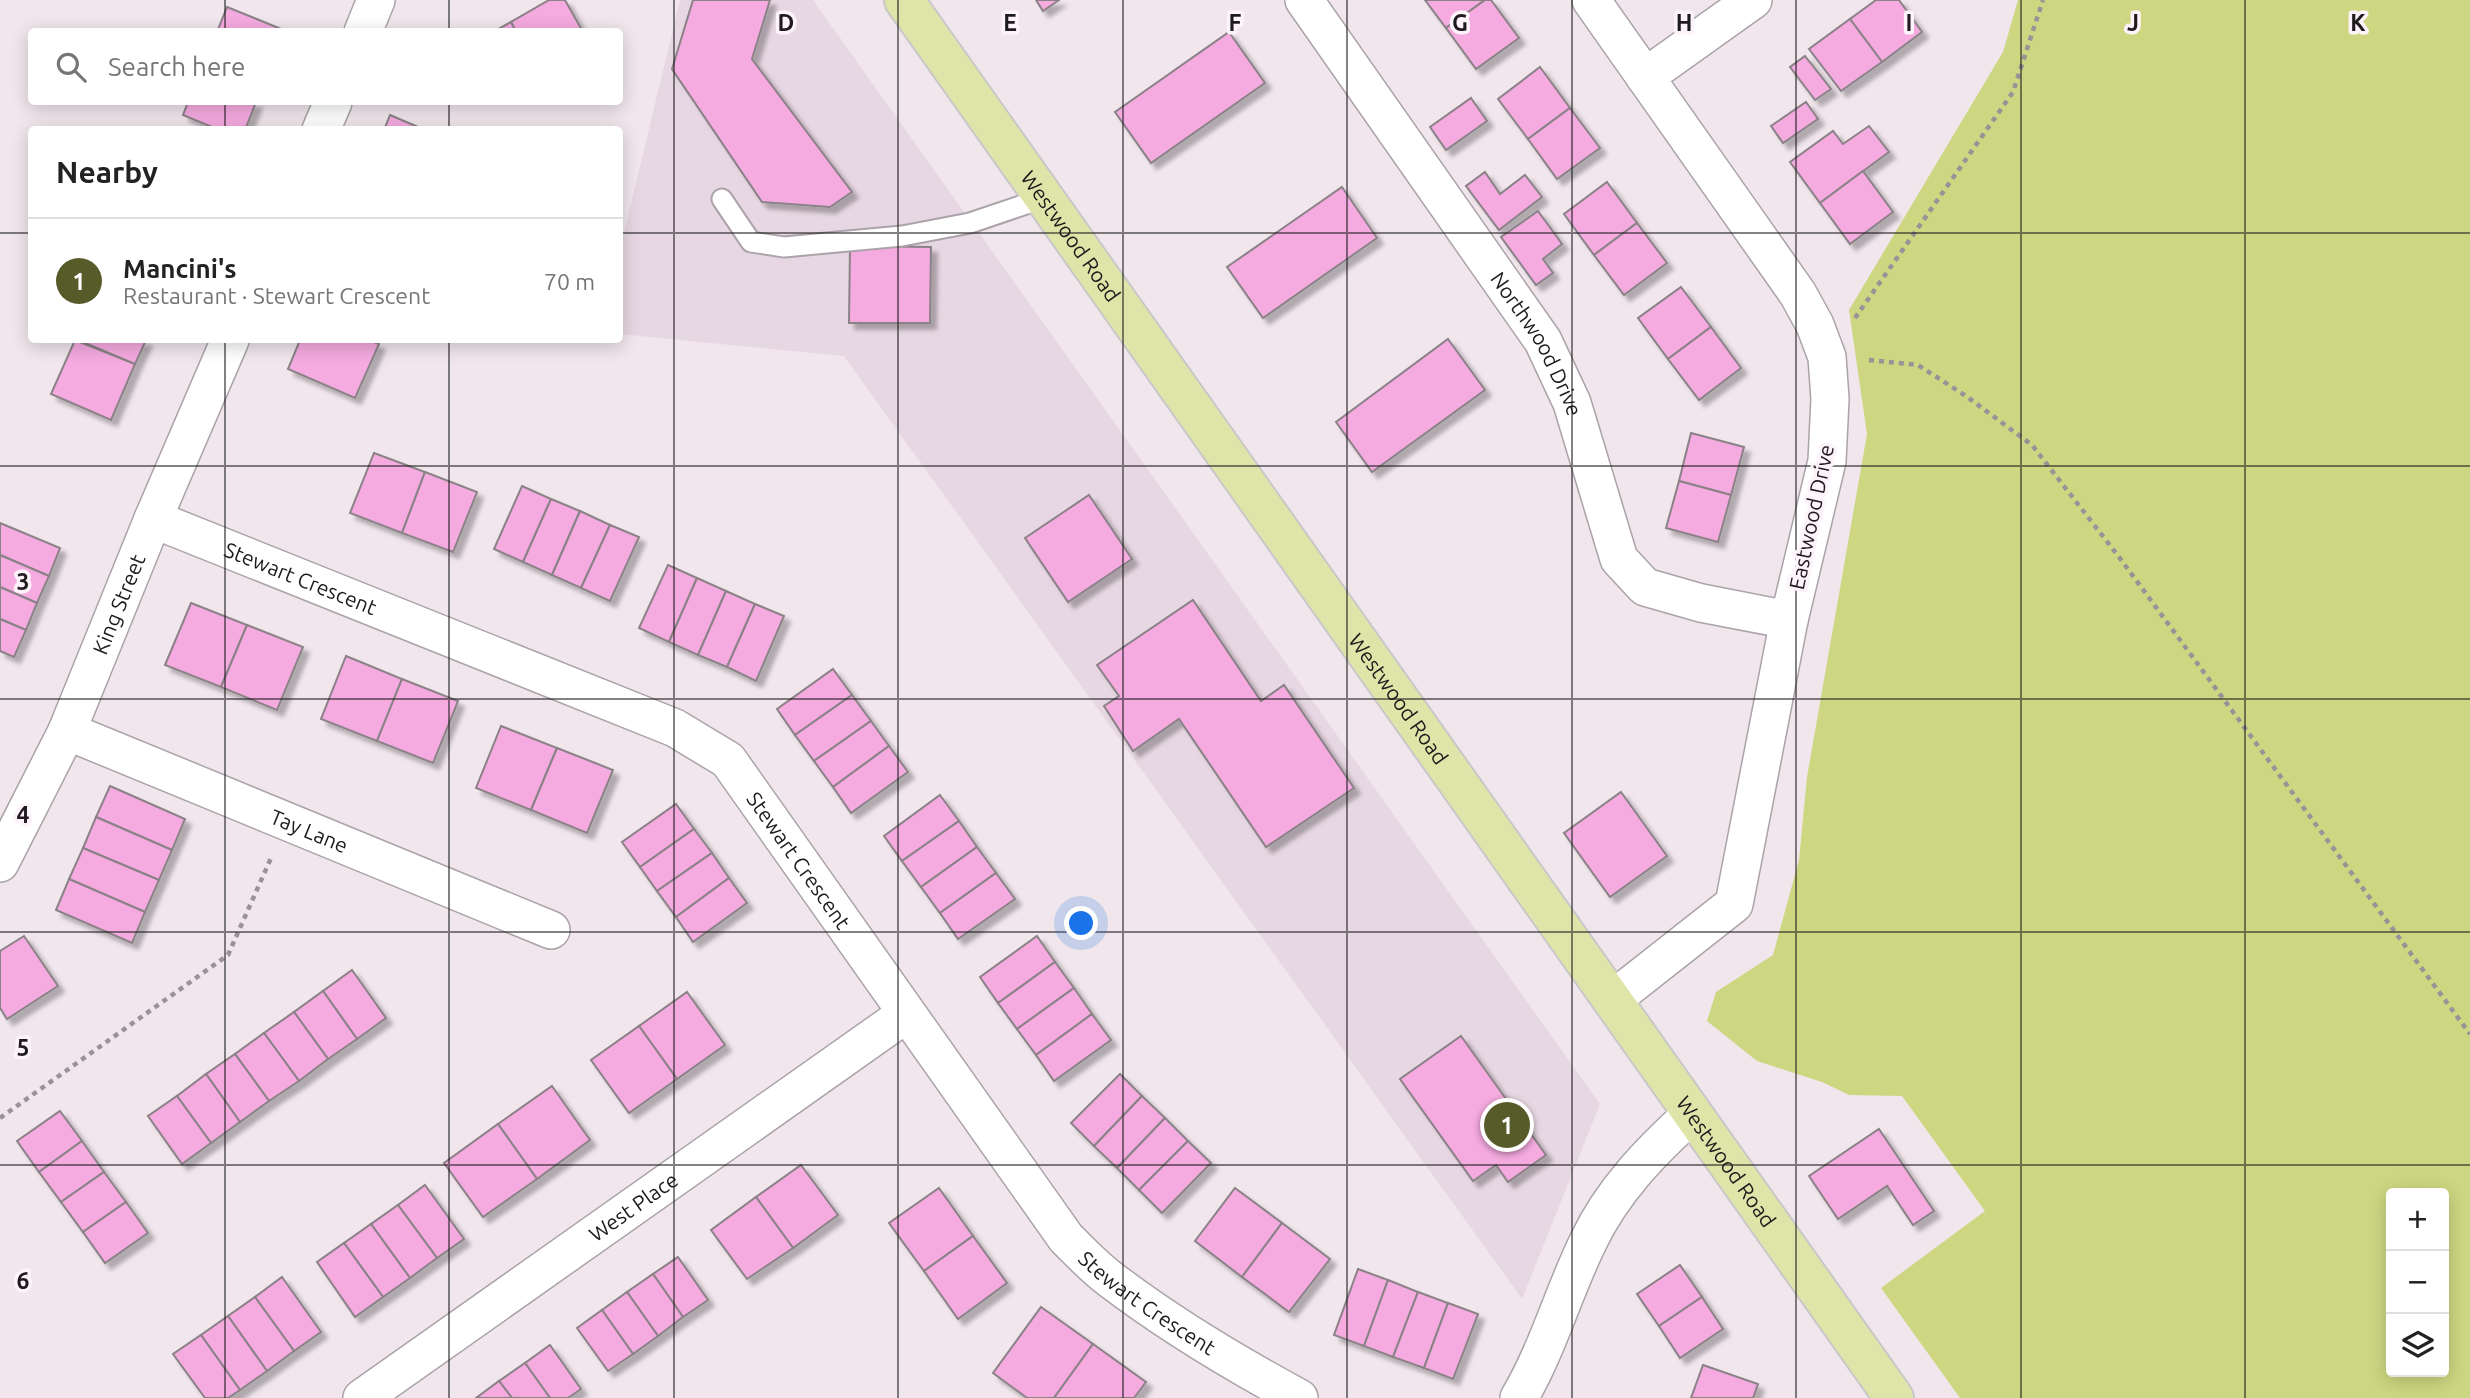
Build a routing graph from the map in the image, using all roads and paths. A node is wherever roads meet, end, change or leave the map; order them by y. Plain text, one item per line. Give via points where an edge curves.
1 (376, 0) edge
2 (904, 0) edge
3 (1304, 0) edge
4 (1591, 0) edge
5 (1753, 0) edge
6 (2043, 0) edge
7 (365, 28) edge
8 (1645, 77) junction
9 (332, 105) edge
10 (323, 126) edge
11 (1044, 198) junction
12 (722, 199) dead end
13 (229, 343) edge
14 (1827, 357) junction
15 (153, 519) junction
16 (1789, 620) junction
17 (67, 731) junction
18 (287, 822) junction
19 (0, 863) edge
20 (551, 930) dead end
21 (1612, 1000) junction
22 (906, 1014) junction
23 (2470, 1034) edge
24 (1692, 1114) junction
25 (0, 1118) edge
26 (362, 1398) edge
27 (1299, 1398) edge
28 (1519, 1398) edge
29 (1894, 1398) edge

1 - 7 street
2 - 11 main road, Westwood Road
3 - 16 street, Northwood Drive via 1543,341 1572,404 1619,559 1645,587
4 - 8 street, Eastwood Drive
5 - 8 street
6 - 14 path via 2012,92
8 - 14 street, Eastwood Drive via 1798,294
9 - 10 street
11 - 12 lane via 957,226 784,247 751,242
11 - 21 main road, Westwood Road
13 - 15 street, King Street
14 - 16 street, Eastwood Drive via 1827,461
14 - 23 path via 1919,365 2032,445
15 - 17 street, King Street
15 - 22 street, Stewart Crescent via 675,728 728,760
16 - 21 street, Eastwood Drive via 1734,904
17 - 18 street, Tay Lane
17 - 19 street, King Street
18 - 20 street, Tay Lane
18 - 25 path via 228,955
21 - 24 main road, Westwood Road
22 - 26 street, West Place
22 - 27 street, Stewart Crescent via 1066,1238 1108,1278
24 - 28 street via 1622,1185 1589,1240
24 - 29 main road, Westwood Road

